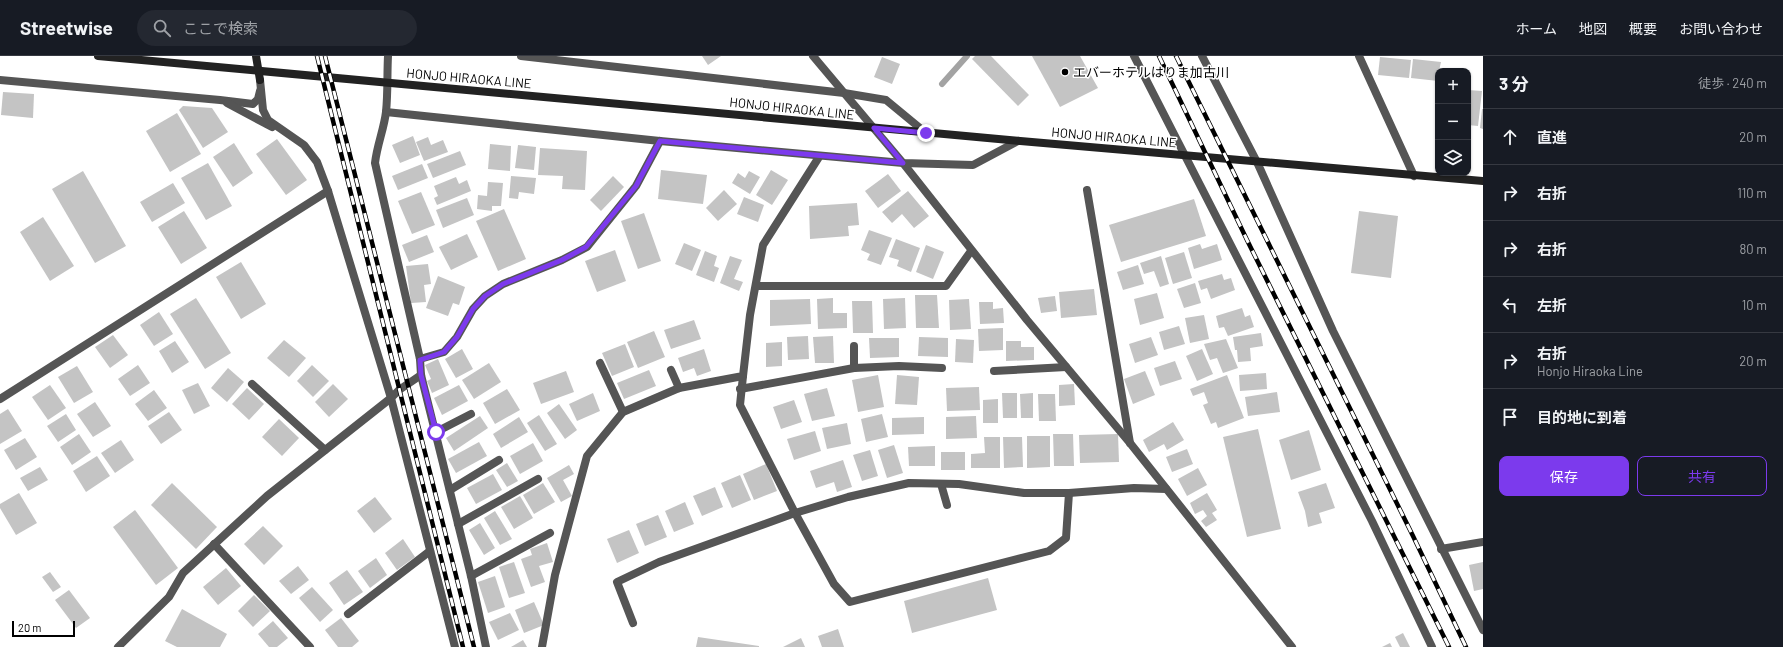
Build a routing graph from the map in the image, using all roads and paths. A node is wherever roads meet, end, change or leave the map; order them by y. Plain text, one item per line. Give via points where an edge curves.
1 (98, 56) edge
2 (256, 56) edge
3 (388, 56) edge
4 (521, 56) edge
5 (813, 56) edge
6 (1134, 56) edge
7 (1202, 56) edge
8 (1359, 56) edge
9 (0, 80) edge
10 (260, 80) joint
11 (260, 90) junction
12 (844, 93) junction
13 (220, 100) junction
14 (386, 112) junction
15 (874, 128) junction
16 (926, 133) junction
17 (289, 134) junction
18 (660, 141) junction
19 (1018, 141) junction
20 (1184, 155) junction
21 (819, 157) junction
22 (1257, 162) junction
23 (903, 163) junction
24 (1414, 176) junction
25 (1483, 181) edge
26 (1087, 190) dead end
27 (328, 191) junction
28 (971, 251) junction
29 (756, 286) junction
30 (854, 346) dead end
31 (420, 360) junction
32 (600, 363) dead end
33 (1066, 367) junction
34 (854, 368) junction
35 (942, 368) dead end
36 (671, 370) dead end
37 (994, 371) dead end
38 (421, 375) junction
39 (743, 376) junction
40 (252, 384) dead end
41 (678, 388) junction
42 (740, 389) junction
43 (391, 398) junction
44 (0, 399) edge
45 (623, 412) junction
46 (470, 414) dead end
47 (436, 432) junction
48 (1130, 443) junction
49 (325, 450) junction
50 (499, 460) dead end
51 (538, 478) dead end
52 (941, 484) junction
53 (1166, 489) junction
54 (450, 490) junction
55 (1069, 493) junction
56 (946, 505) dead end
57 (795, 513) junction
58 (458, 524) junction
59 (550, 533) dead end
60 (1483, 542) edge
61 (214, 544) junction
62 (1441, 549) junction
63 (430, 551) junction
64 (471, 576) junction
65 (348, 614) dead end
66 (633, 623) dead end
67 (1483, 630) edge
68 (118, 647) edge
69 (310, 647) edge
70 (455, 647) edge
71 (486, 647) edge
72 (542, 647) edge
73 (1292, 647) edge
74 (1432, 647) edge

1 - 15 main road, HONJO HIRAOKA LINE
2 - 10 main road
3 - 14 street
4 - 12 street
5 - 12 street
6 - 20 street
7 - 22 street
8 - 24 street
9 - 13 street
10 - 11 street
11 - 13 street via 258,99 253,104
11 - 17 street via 263,110 268,120
12 - 15 street
12 - 16 street via 886,100
13 - 17 street
14 - 18 street
14 - 31 street via 375,163
15 - 16 main road, HONJO HIRAOKA LINE
15 - 23 street
16 - 19 main road, HONJO HIRAOKA LINE
17 - 27 street via 304,144 317,162
18 - 21 street
18 - 31 street via 636,186 586,247 562,260 503,284 485,296 473,309 457,337 444,352
19 - 20 main road, HONJO HIRAOKA LINE
19 - 23 street via 974,165
20 - 22 main road, HONJO HIRAOKA LINE
20 - 74 street via 1372,521
21 - 23 street
21 - 29 street via 763,245
22 - 24 main road, HONJO HIRAOKA LINE
22 - 62 street via 1332,331
23 - 28 street
24 - 25 main road, HONJO HIRAOKA LINE
26 - 48 street
27 - 43 street
27 - 44 street
28 - 29 street via 946,286
28 - 33 street
29 - 39 street
30 - 34 street
31 - 38 street
32 - 45 street
33 - 37 street
33 - 48 street
34 - 35 street
34 - 42 street
36 - 41 street
38 - 43 street
38 - 47 street
39 - 41 street
39 - 42 street
40 - 49 street
41 - 45 street
42 - 57 street via 740,405
43 - 49 street
43 - 63 street
45 - 72 street via 586,456 555,575
46 - 47 street
47 - 54 street
48 - 53 street
49 - 61 street
50 - 54 street
51 - 58 street
52 - 55 street via 1024,492
52 - 56 street
52 - 57 street via 909,483
53 - 55 street via 1134,488
53 - 73 street
54 - 58 street
55 - 57 street via 1066,538 1049,551 850,602 834,584
57 - 66 street via 659,562 617,582
58 - 64 street
59 - 64 street
60 - 62 street
61 - 68 street via 183,572 169,596
61 - 69 street
62 - 67 street
63 - 65 street
63 - 70 street
64 - 71 street

